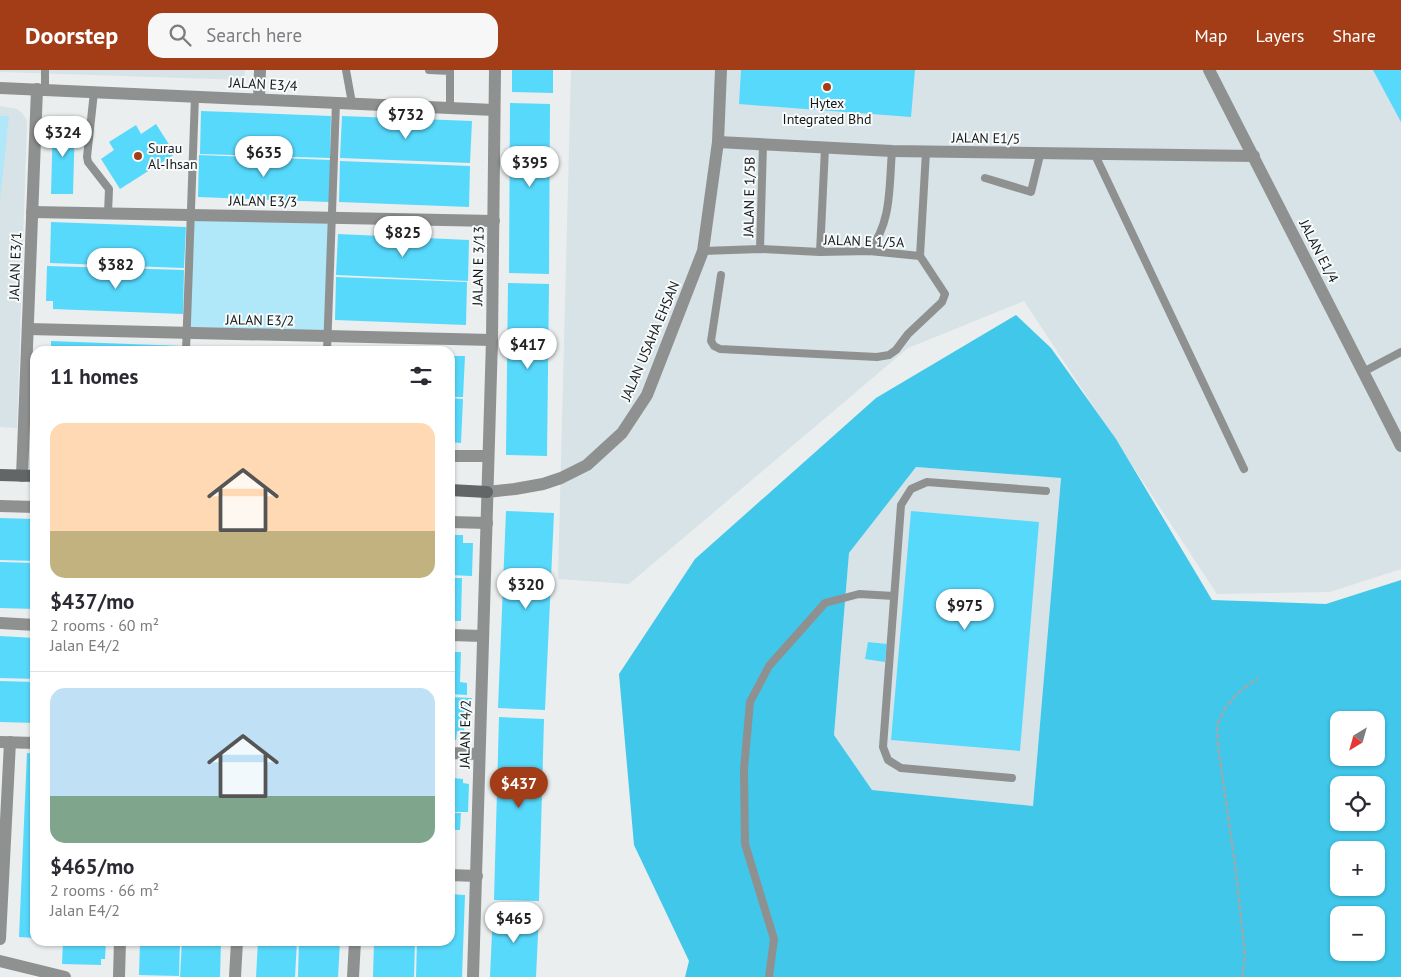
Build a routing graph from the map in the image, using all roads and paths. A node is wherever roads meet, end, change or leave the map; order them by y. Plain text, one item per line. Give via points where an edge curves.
1 (45, 70) edge
2 (260, 70) edge
3 (346, 70) edge
4 (430, 70) edge
5 (495, 70) edge
6 (721, 70) edge
7 (1209, 70) edge
8 (0, 88) edge
9 (41, 89) junction
10 (94, 92) junction
11 (195, 96) junction
12 (259, 99) junction
13 (336, 102) junction
14 (352, 103) junction
15 (450, 108) junction
16 (494, 110) junction
17 (718, 142) junction
18 (763, 145) junction
19 (825, 148) junction
20 (892, 152) junction
21 (926, 152) junction
22 (1040, 154) junction
23 (1095, 155) junction
24 (1254, 156) junction
25 (985, 178) dead end
26 (32, 212) junction
27 (108, 213) junction
28 (190, 215) junction
29 (332, 218) junction
30 (494, 221) junction
31 (760, 249) junction
32 (703, 250) junction
33 (820, 252) junction
34 (869, 252) junction
35 (920, 256) junction
36 (721, 275) dead end
37 (28, 329) junction
38 (186, 333) junction
39 (327, 336) junction
40 (492, 340) junction
41 (186, 346) edge
42 (327, 346) edge
43 (1401, 352) edge
44 (1363, 372) junction
45 (29, 445) edge
46 (1401, 446) edge
47 (455, 456) edge
48 (488, 456) junction
49 (1244, 469) dead end
50 (0, 475) edge
51 (29, 476) edge
52 (455, 490) edge
53 (1046, 491) dead end
54 (487, 492) junction
55 (0, 506) edge
56 (30, 507) edge
57 (455, 522) edge
58 (487, 523) junction
59 (894, 596) junction
60 (0, 624) edge
61 (30, 625) edge
62 (455, 635) edge
63 (483, 636) junction
64 (1258, 678) dead end
65 (5, 742) edge
66 (30, 743) edge
67 (455, 753) edge
68 (480, 754) junction
69 (1012, 778) dead end
70 (455, 875) edge
71 (477, 876) junction
72 (0, 939) edge
73 (120, 946) edge
74 (237, 946) edge
75 (355, 946) edge
76 (0, 961) edge
77 (65, 977) edge
78 (119, 977) edge
79 (235, 977) edge
80 (354, 977) edge
81 (472, 977) edge
82 (769, 977) edge
83 (1242, 977) edge

1 - 9 lane
2 - 12 street
3 - 14 lane
4 - 15 lane via 450,71
5 - 16 street, JALAN E 3/13
6 - 17 street, JALAN USAHA EHSAN
7 - 24 street, JALAN E1/4
8 - 9 street, JALAN E3/4
9 - 10 street, JALAN E3/4
9 - 26 street, JALAN E3/1
10 - 11 street, JALAN E3/4
10 - 27 lane via 87,157 108,189
11 - 12 street, JALAN E3/4
11 - 28 lane
12 - 13 street, JALAN E3/4
13 - 14 street, JALAN E3/4
13 - 29 lane
14 - 15 street, JALAN E3/4
15 - 16 street, JALAN E3/4
16 - 30 street, JALAN E 3/13
17 - 18 street, JALAN E1/5
17 - 32 street, JALAN USAHA EHSAN
18 - 19 street, JALAN E1/5
18 - 31 lane, JALAN E 1/5B
19 - 20 street, JALAN E1/5
19 - 33 lane
20 - 21 street, JALAN E1/5
20 - 34 lane via 886,223
21 - 22 street, JALAN E1/5
21 - 35 lane, JALAN E 1/5A
22 - 23 street, JALAN E1/5
22 - 25 lane via 1031,192
23 - 24 street, JALAN E1/5
23 - 49 lane
24 - 44 street, JALAN E1/4
26 - 27 street, JALAN E3/3
26 - 37 street, JALAN E3/1
27 - 28 street, JALAN E3/3
28 - 29 street, JALAN E3/3
28 - 38 lane
29 - 30 street, JALAN E3/3
29 - 39 lane
30 - 40 street, JALAN E 3/13
31 - 32 lane, JALAN E 1/5A
31 - 33 lane, JALAN E 1/5A
32 - 54 street, JALAN USAHA EHSAN via 647,396 622,433 587,465 561,478
33 - 34 lane, JALAN E 1/5A
34 - 35 lane, JALAN E 1/5A
35 - 36 lane via 945,294 942,302 896,350 890,355 877,357 720,349 714,346 711,341
37 - 38 street, JALAN E3/2
37 - 45 street, JALAN E3/1
38 - 39 street, JALAN E3/2
38 - 41 lane
39 - 40 street, JALAN E3/2
39 - 42 lane
40 - 48 street, JALAN E 3/13
43 - 44 lane
44 - 46 street, JALAN E1/4
45 - 51 street, JALAN E3/1
47 - 48 street
48 - 54 street, JALAN E 3/13
50 - 51 street
52 - 54 street, JALAN USAHA EHSAN
53 - 59 lane via 927,482 910,489 901,505
54 - 58 street, JALAN E4/2
55 - 56 street
57 - 58 street
58 - 63 street, JALAN E4/2
59 - 69 lane via 882,747 888,760 901,768
59 - 82 lane via 859,594 825,603 769,666 750,702 744,769 745,844 774,939
60 - 61 street
62 - 63 street
63 - 68 street, JALAN E4/2
64 - 83 path via 1225,708 1217,725 1235,864 1244,955
65 - 66 street
65 - 72 street
67 - 68 street
68 - 71 street, JALAN E4/2
70 - 71 street
71 - 81 street, JALAN E4/2
73 - 78 street
74 - 79 street
75 - 80 street
76 - 77 street

